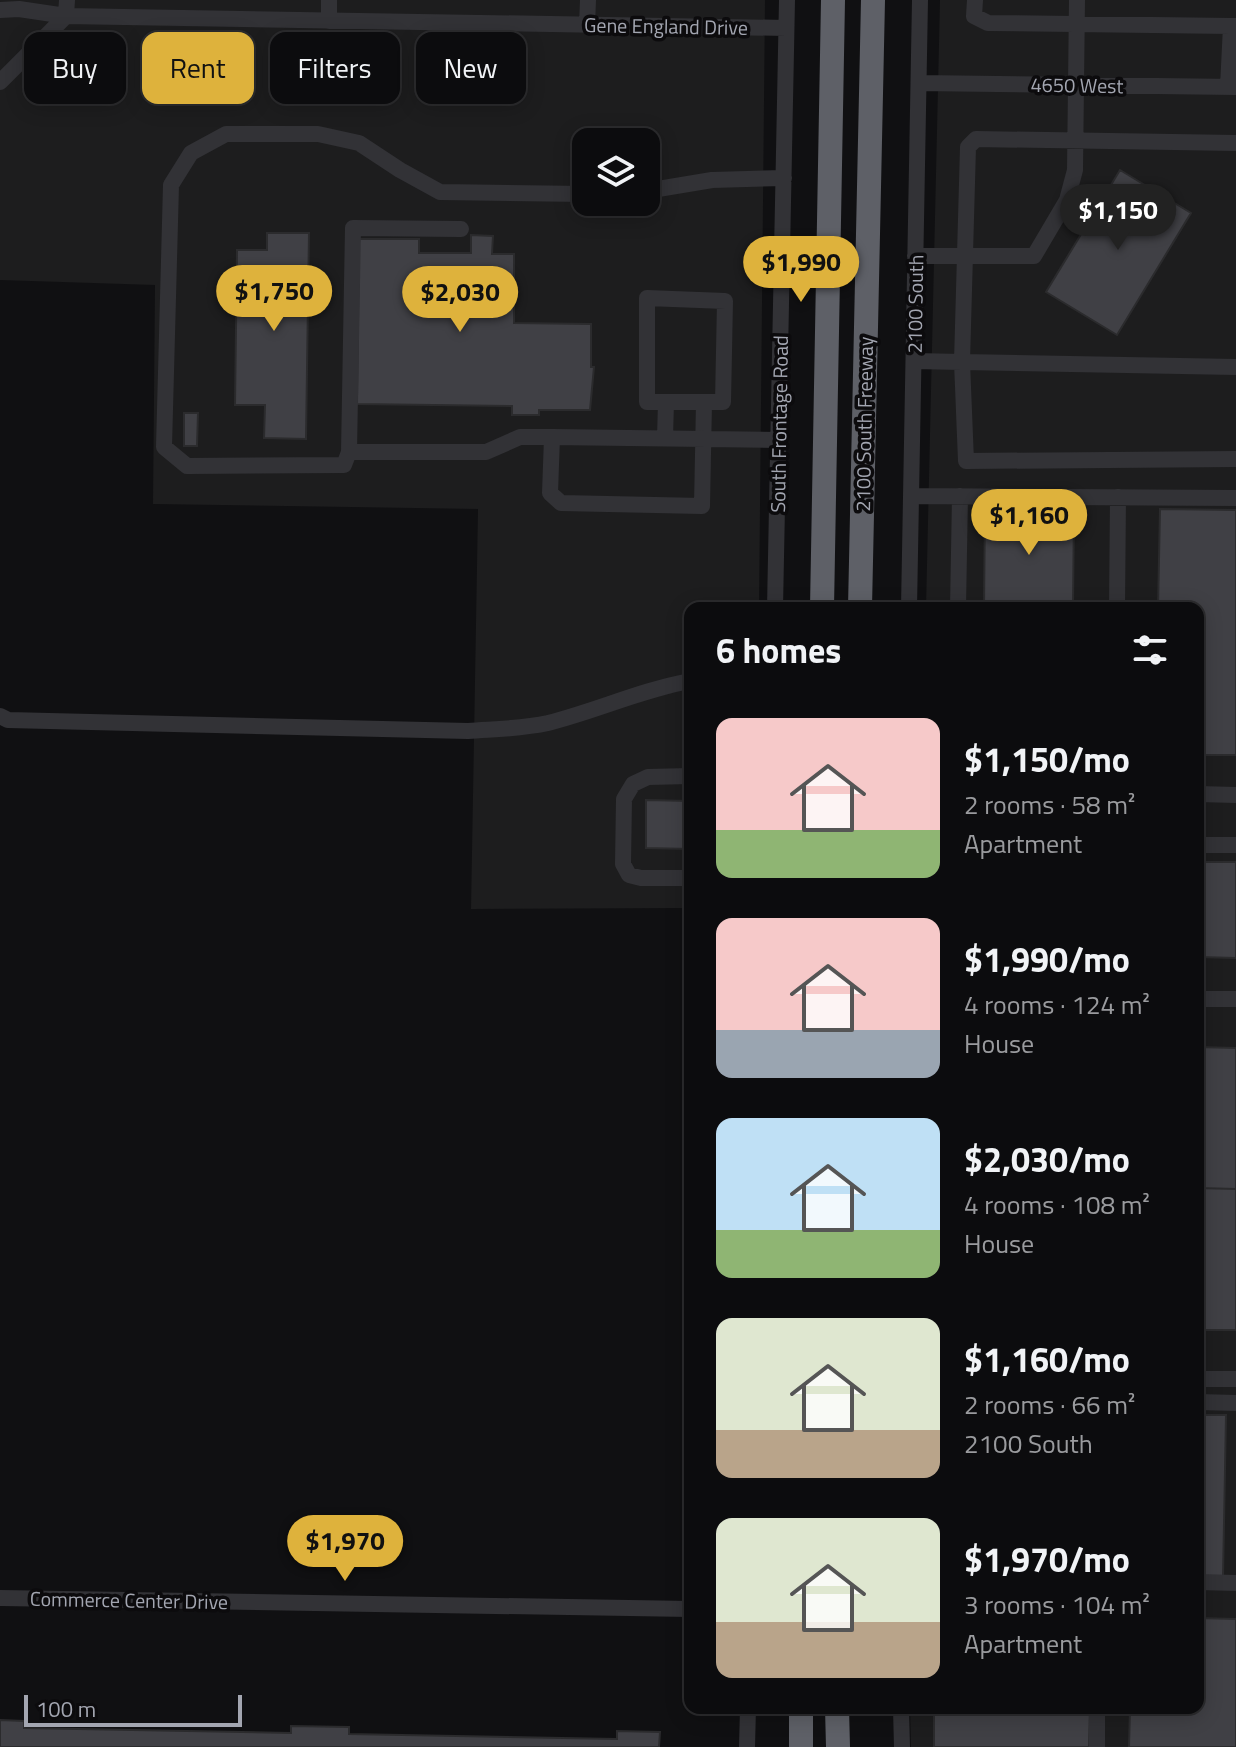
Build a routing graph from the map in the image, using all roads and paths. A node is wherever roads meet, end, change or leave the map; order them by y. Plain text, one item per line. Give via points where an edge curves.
1 (329, 0) edge
2 (588, 0) edge
3 (787, 0) edge
4 (833, 0) edge
5 (873, 0) edge
6 (920, 0) edge
7 (975, 0) edge
8 (1077, 0) edge
9 (19, 4) edge
10 (66, 8) edge
11 (0, 10) edge
12 (329, 21) junction
13 (1077, 24) junction
14 (587, 25) junction
15 (1234, 26) edge
16 (786, 28) junction
17 (38, 32) edge
18 (48, 32) edge
19 (24, 59) edge
20 (0, 82) edge
21 (919, 83) junction
22 (1075, 85) junction
23 (1232, 87) edge
24 (1075, 142) junction
25 (1236, 143) edge
26 (784, 178) junction
27 (660, 189) edge
28 (572, 194) edge
29 (461, 229) dead end
30 (915, 256) junction
31 (963, 257) junction
32 (914, 361) junction
33 (962, 362) junction
34 (1236, 367) edge
35 (666, 402) junction
36 (704, 402) junction
37 (552, 437) junction
38 (665, 438) junction
39 (704, 438) junction
40 (778, 440) junction
41 (349, 452) junction
42 (1236, 459) edge
43 (911, 496) junction
44 (960, 496) junction
45 (1118, 497) junction
46 (1236, 498) edge
47 (775, 602) edge
48 (822, 602) edge
49 (860, 602) edge
50 (909, 602) edge
51 (958, 602) edge
52 (1117, 602) edge
53 (684, 682) edge
54 (0, 716) edge
55 (684, 776) edge
56 (1204, 794) edge
57 (1236, 795) edge
58 (1204, 845) edge
59 (1236, 845) edge
60 (684, 878) edge
61 (1204, 999) edge
62 (1236, 999) edge
63 (1204, 1379) edge
64 (1236, 1379) edge
65 (1204, 1402) edge
66 (1236, 1403) edge
67 (1204, 1582) edge
68 (1236, 1583) edge
69 (0, 1598) edge
70 (684, 1609) edge
71 (748, 1714) edge
72 (801, 1714) edge
73 (837, 1714) edge
74 (901, 1714) edge
75 (1097, 1714) edge
76 (747, 1747) edge
77 (801, 1747) edge
78 (837, 1747) edge
79 (902, 1747) edge
80 (1097, 1747) edge

1 - 12 street
2 - 14 street
3 - 16 street, South Frontage Road
4 - 48 highway, 2100 South Freeway
5 - 49 highway, 2100 South Freeway
6 - 21 street, 2100 South
7 - 13 street via 974,16 988,23
8 - 13 street
9 - 10 street, Gene England Drive
9 - 11 street, Gene England Drive
9 - 17 street via 35,17
10 - 12 street, Gene England Drive
10 - 18 street
12 - 14 street, Gene England Drive
13 - 15 street
13 - 22 street
14 - 16 street, Gene England Drive
15 - 23 street
16 - 26 street, South Frontage Road
19 - 20 street
21 - 22 street, 4650 West
21 - 30 street, 2100 South
22 - 23 street, 4650 West
22 - 24 street
24 - 25 street
24 - 31 street via 1067,200 1034,256
24 - 31 street via 976,139 968,147
26 - 27 street via 712,180
26 - 40 street, South Frontage Road
28 - 41 street via 440,192 359,143 318,134 226,134 191,153 171,185 164,447 187,466 344,465
29 - 41 street via 353,228
30 - 31 street
30 - 32 street, 2100 South
31 - 33 street
32 - 33 street
32 - 43 street, 2100 South
33 - 34 street
33 - 42 street via 966,461
35 - 36 street
35 - 36 street via 647,402 647,298 725,301 723,402
35 - 38 street
36 - 39 street
37 - 38 street
37 - 39 street via 550,493 561,503 702,506
37 - 41 street via 520,437 486,452
38 - 39 street
39 - 40 street
40 - 47 street, South Frontage Road
43 - 44 street
43 - 50 street, 2100 South
44 - 45 street
44 - 51 street
45 - 46 street
45 - 52 street
53 - 54 street via 514,729 24,721
55 - 60 street via 648,777 633,784 624,799 623,864 629,875 641,878
56 - 57 street
58 - 59 street
61 - 62 street
63 - 64 street
65 - 66 street
67 - 68 street
69 - 70 street, Commerce Center Drive
71 - 76 street
72 - 77 highway
73 - 78 highway
74 - 79 street
75 - 80 street

